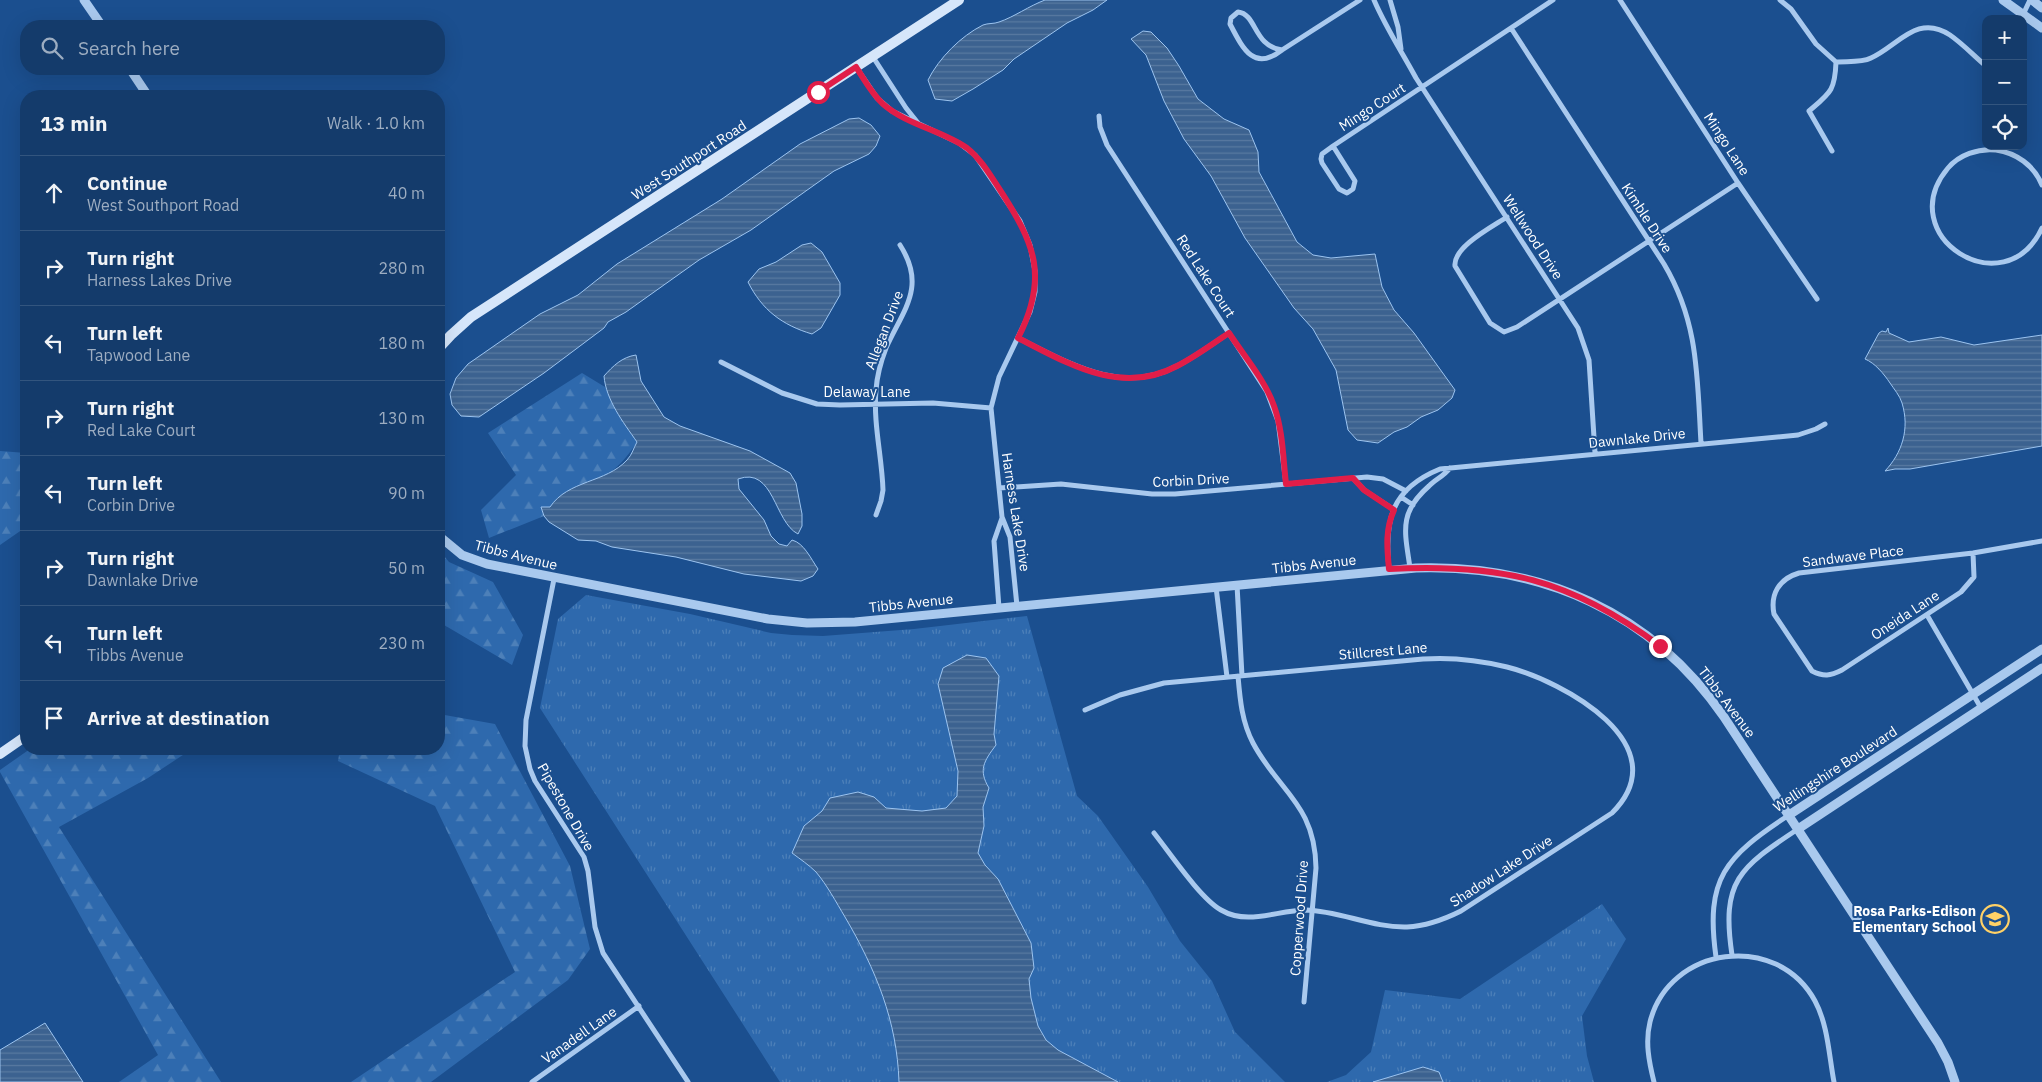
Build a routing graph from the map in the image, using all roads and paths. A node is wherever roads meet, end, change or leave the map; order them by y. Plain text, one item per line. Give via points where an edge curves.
1 (84, 0) edge
2 (958, 0) edge
3 (1360, 0) edge
4 (1374, 0) edge
5 (1390, 0) edge
6 (1552, 0) edge
7 (1620, 0) edge
8 (1782, 0) edge
9 (2003, 0) edge
10 (2031, 0) edge
11 (2042, 8) edge
12 (2019, 15) edge
13 (2022, 15) edge
14 (98, 20) edge
15 (2027, 20) edge
16 (1511, 28) junction
17 (2042, 28) edge
18 (1282, 50) junction
19 (1402, 50) junction
20 (873, 57) junction
21 (1836, 62) junction
22 (1982, 63) edge
23 (856, 67) junction
24 (134, 75) edge
25 (1422, 88) junction
26 (144, 90) edge
27 (1099, 116) dead end
28 (918, 123) junction
29 (1333, 146) junction
30 (1982, 150) edge
31 (1999, 150) edge
32 (1832, 151) dead end
33 (1738, 183) junction
34 (2042, 185) edge
35 (1507, 217) junction
36 (2042, 228) edge
37 (1649, 241) junction
38 (900, 245) dead end
39 (1560, 299) junction
40 (1817, 299) dead end
41 (1229, 333) junction
42 (1018, 338) junction
43 (445, 342) edge
44 (720, 362) dead end
45 (875, 404) junction
46 (991, 408) junction
47 (1825, 424) dead end
48 (1701, 443) junction
49 (1596, 453) junction
50 (1450, 468) junction
51 (1353, 478) junction
52 (1286, 484) junction
53 (999, 488) junction
54 (1406, 491) junction
55 (1401, 497) junction
56 (1413, 504) junction
57 (1394, 510) junction
58 (876, 515) dead end
59 (1002, 517) junction
60 (2042, 541) edge
61 (445, 542) edge
62 (1972, 553) junction
63 (1410, 568) junction
64 (1389, 569) junction
65 (554, 579) junction
66 (1237, 585) junction
67 (1216, 587) junction
68 (1018, 606) junction
69 (999, 608) junction
70 (1927, 615) junction
71 (2042, 649) edge
72 (2042, 668) edge
73 (1240, 676) junction
74 (1822, 676) joint
75 (1227, 677) junction
76 (1974, 694) junction
77 (1981, 708) junction
78 (1085, 710) dead end
79 (20, 740) edge
80 (0, 754) edge
81 (1631, 778) joint
82 (1789, 815) junction
83 (1798, 829) junction
84 (1154, 833) dead end
85 (1312, 911) junction
86 (1732, 955) junction
87 (1716, 957) junction
88 (1304, 1002) dead end
89 (639, 1006) junction
90 (532, 1082) edge
91 (688, 1082) edge
92 (1654, 1082) edge
93 (1834, 1082) edge
94 (1955, 1082) edge

1 - 14 street
2 - 20 main road, West Southport Road
3 - 18 street
4 - 19 street, Wellwood Drive via 1388,31
5 - 19 street, Wellwood Drive
6 - 16 street
7 - 33 street, Mingo Lane
8 - 21 street via 1816,44
9 - 12 street
10 - 11 street
10 - 13 street
15 - 17 street
16 - 25 street
16 - 37 street, Kimble Drive
18 - 18 street via 1266,44 1246,14 1238,12 1231,18 1231,26 1252,56 1269,59
19 - 25 street, Wellwood Drive
20 - 23 main road, West Southport Road
20 - 28 street
21 - 22 street via 1871,58 1910,32 1929,28 1951,36
21 - 32 street via 1835,81 1829,94 1809,111
23 - 28 street, Harness Lake Drive via 883,104
23 - 43 main road, West Southport Road via 471,317
24 - 26 street
25 - 29 street, Mingo Court
25 - 35 street, Wellwood Drive
27 - 41 street, Red Lake Court via 1107,145
28 - 42 street, Harness Lake Drive via 962,145 977,157 1025,230 1033,255 1035,286 1030,312
29 - 29 street, Mingo Court via 1324,152 1321,159 1339,189 1347,192 1355,181
30 - 36 street via 1951,164 1935,189 1932,204 1939,234 1960,256 1989,263 2004,262 2018,256 2030,247
31 - 34 street via 2024,160
33 - 37 street
33 - 40 street, Mingo Lane
35 - 39 street, Wellwood Drive
35 - 39 street via 1460,250 1454,259 1455,266 1490,323 1504,332
37 - 39 street
37 - 48 street, Kimble Drive via 1673,279 1690,324 1697,366
38 - 45 street, Allegan Drive via 911,267 912,291 882,360
39 - 49 street, Wellwood Drive via 1578,328 1587,352
41 - 42 street via 1173,369 1132,378 1082,370
41 - 52 street, Red Lake Court via 1274,407
42 - 46 street, Harness Lake Drive via 999,377
44 - 45 street, Delaway Lane via 803,401 828,405
45 - 46 street, Delaway Lane via 933,403
45 - 58 street, Allegan Drive via 883,490
46 - 53 street, Harness Lake Drive
47 - 48 street, Dawnlake Drive via 1798,435
48 - 49 street, Dawnlake Drive
49 - 50 street, Dawnlake Drive
50 - 54 street, Dawnlake Drive via 1427,475
50 - 56 street
51 - 52 street, Corbin Drive
51 - 54 street, Corbin Drive via 1380,479
51 - 57 street via 1364,490
52 - 53 street, Corbin Drive via 1176,494 1061,484
53 - 59 street, Harness Lake Drive
54 - 55 street, Dawnlake Drive
55 - 56 street
55 - 57 street, Dawnlake Drive
56 - 63 street via 1405,526
57 - 64 street, Dawnlake Drive via 1386,538
59 - 68 street, Harness Lake Drive via 1010,537
59 - 69 street via 994,541
60 - 62 street, Sandwave Place
61 - 65 street, Tibbs Avenue via 477,562
62 - 70 street, Oneida Lane via 1974,577 1969,585
62 - 74 street, Sandwave Place via 1799,573 1782,581 1774,595 1774,614 1807,665
63 - 64 street, Tibbs Avenue
63 - 82 street, Tibbs Avenue via 1434,567 1517,575 1573,593 1624,620 1665,650 1705,692
64 - 66 street, Tibbs Avenue
65 - 69 street, Tibbs Avenue via 801,623 855,622
65 - 89 street, Pipestone Drive via 524,732 527,759 535,781 584,857 603,953
66 - 67 street, Tibbs Avenue
66 - 73 street, Copperwood Drive
67 - 68 street, Tibbs Avenue
67 - 75 street
68 - 69 street, Tibbs Avenue
70 - 74 street, Oneida Lane via 1842,670
70 - 76 street
71 - 76 street, Wellingshire Boulevard
72 - 77 street, Wellingshire Boulevard
73 - 75 street, Stillcrest Lane
73 - 81 street, Stillcrest Lane via 1436,658 1462,658 1508,667 1558,687 1611,724 1628,749
73 - 85 street, Copperwood Drive via 1242,713 1250,738 1294,799 1310,831 1316,868
75 - 78 street, Stillcrest Lane via 1149,686
76 - 77 street
76 - 82 street, Wellingshire Boulevard
77 - 83 street, Wellingshire Boulevard
79 - 80 main road
81 - 85 street, Shadow Lake Drive via 1624,798 1612,813 1452,916 1429,924 1404,927
82 - 83 street, Tibbs Avenue
82 - 87 street, Wellingshire Boulevard via 1748,843 1725,870 1712,912
83 - 86 street, Wellingshire Boulevard via 1757,856 1737,882 1728,914
83 - 94 street, Tibbs Avenue via 1938,1043
84 - 85 street, Shadow Lake Drive via 1207,900 1223,912 1249,918
85 - 88 street, Copperwood Drive
86 - 87 street
86 - 93 street via 1760,958 1782,967 1802,983 1815,1001 1824,1024
87 - 92 street via 1690,968 1674,980 1658,1003 1650,1022 1648,1042
89 - 90 street, Vanadell Lane
89 - 91 street, Pipestone Drive

